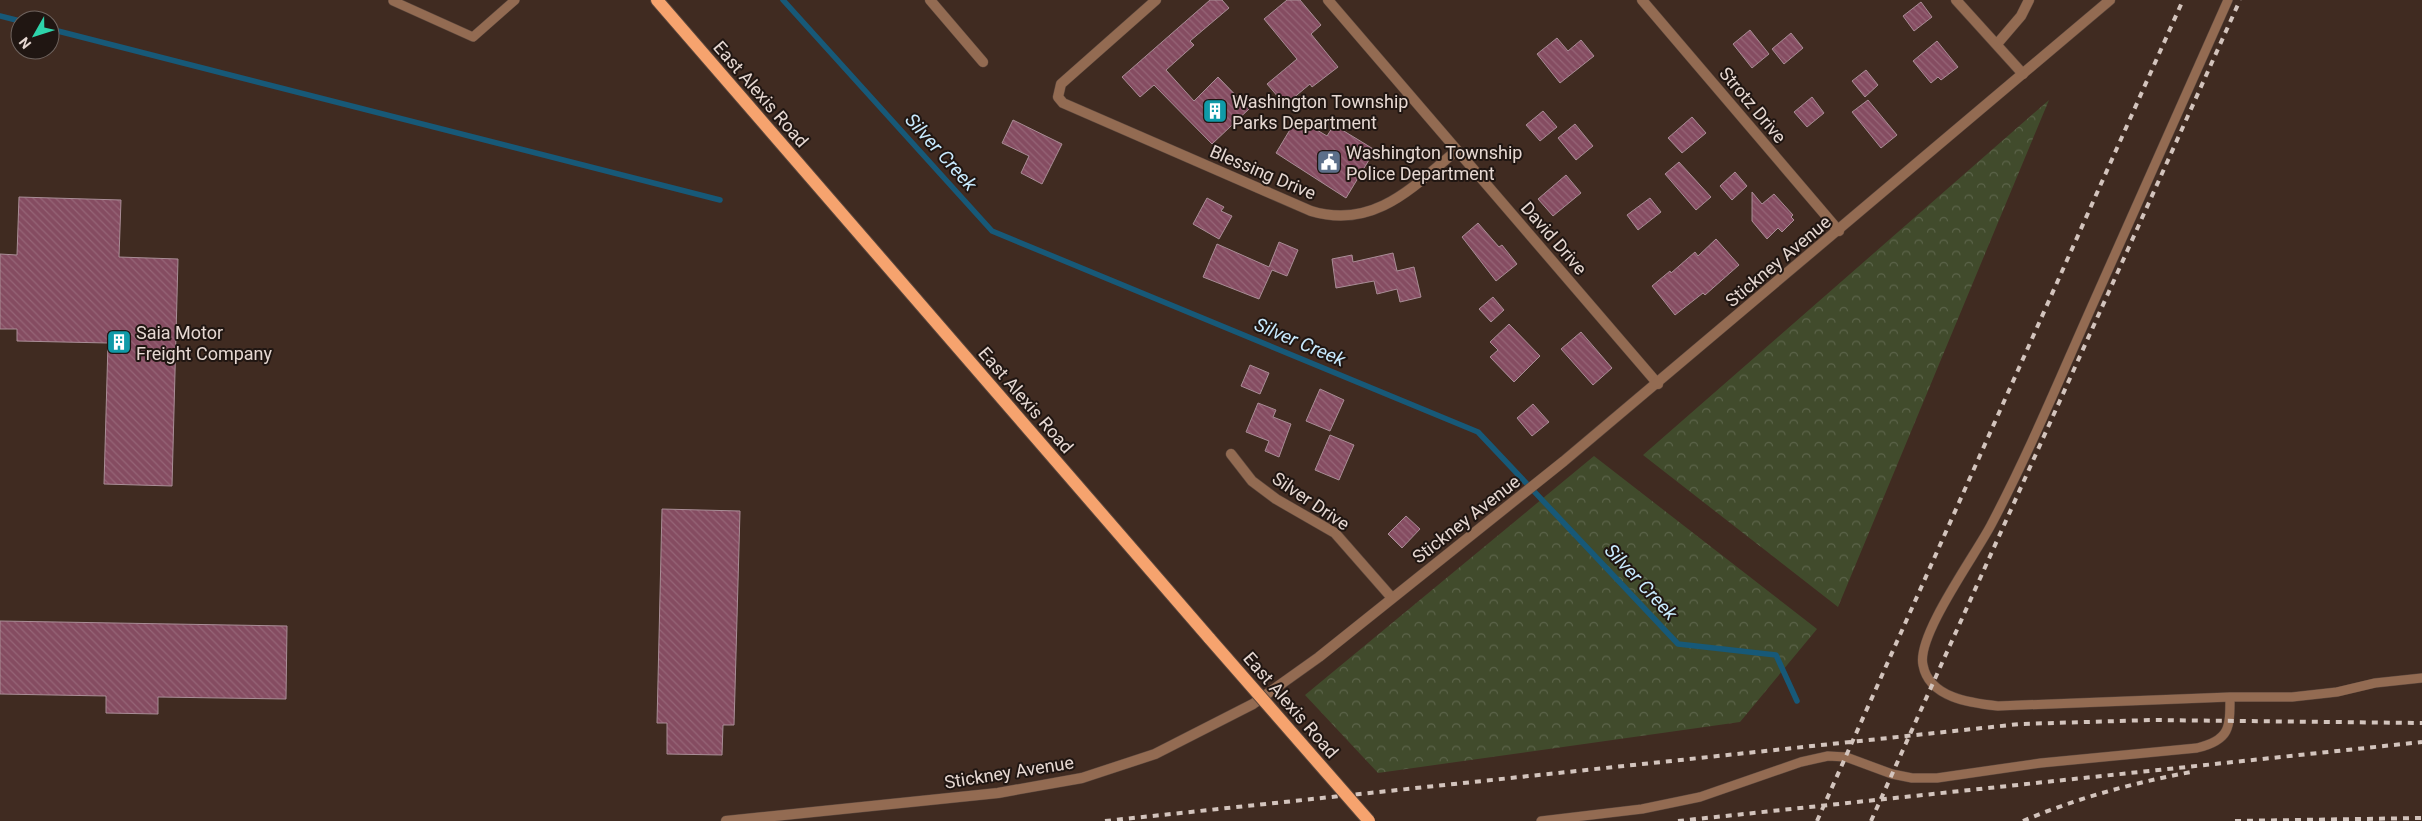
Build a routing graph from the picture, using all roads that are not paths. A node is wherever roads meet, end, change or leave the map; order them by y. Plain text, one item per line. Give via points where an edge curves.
1 (393, 0) edge
2 (515, 0) edge
3 (657, 0) edge
4 (930, 0) edge
5 (1156, 0) edge
6 (1328, 0) edge
7 (1642, 0) edge
8 (1956, 0) edge
9 (2029, 0) edge
10 (2110, 0) edge
11 (2228, 0) edge
12 (1997, 44) junction
13 (983, 62) dead end
14 (2023, 74) junction
15 (1457, 150) junction
16 (1839, 231) junction
17 (1658, 384) junction
18 (1231, 454) dead end
19 (1392, 598) junction
20 (2422, 678) edge
21 (2230, 696) junction
22 (726, 821) edge
23 (1369, 821) edge
24 (1541, 821) edge

1 - 2 lane via 473,37
3 - 23 main road, East Alexis Road, bridge
4 - 13 street
5 - 15 street, Blessing Drive via 1067,78 1058,89 1058,97 1063,103 1327,216 1360,214 1393,201
6 - 15 street, David Drive
7 - 16 street, Strotz Drive
8 - 12 street
9 - 12 street via 2021,16
10 - 14 street, Stickney Avenue
11 - 21 lane via 2016,475 1976,553 1941,607 1922,655 1922,666 1932,684 1952,696 1978,704 2021,706
12 - 14 street
14 - 16 street, Stickney Avenue
15 - 17 street, David Drive
16 - 17 street, Stickney Avenue
17 - 19 street, Stickney Avenue
18 - 19 street, Silver Drive via 1252,480 1276,499 1335,533
19 - 22 street, Stickney Avenue via 1258,701 1155,754 1082,778 998,793
20 - 21 lane via 2292,697
21 - 24 lane via 2226,733 2213,744 2197,748 2041,763 1937,778 1892,774 1846,757 1828,756 1700,796 1642,809

